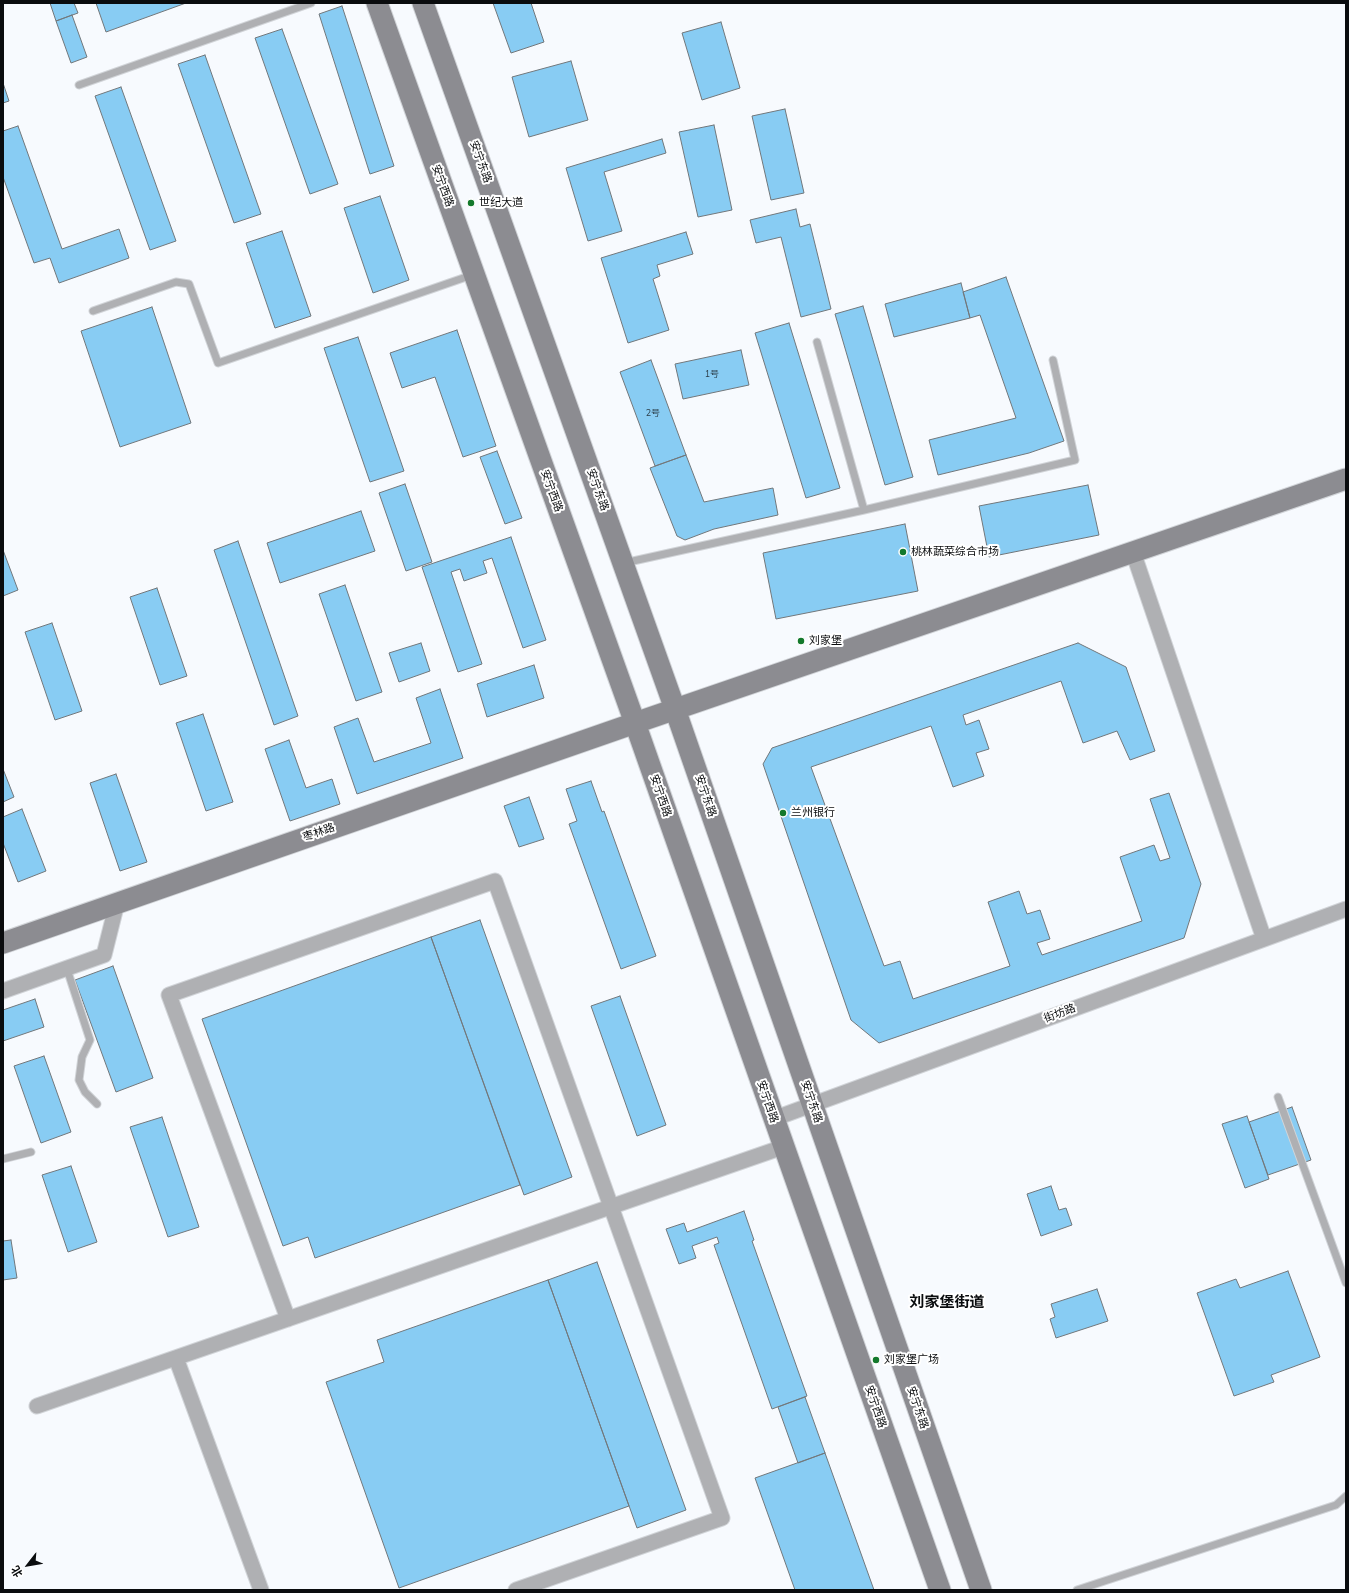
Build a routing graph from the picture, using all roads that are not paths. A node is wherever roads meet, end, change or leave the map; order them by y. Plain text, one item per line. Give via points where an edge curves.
1 (311, 3) edge
2 (377, 3) edge
3 (423, 3) edge
4 (79, 84) dead end
5 (474, 275) junction
6 (93, 311) dead end
7 (817, 342) dead end
8 (1053, 360) dead end
9 (1346, 480) edge
10 (864, 510) junction
11 (1133, 552) junction
12 (623, 563) junction
13 (675, 709) junction
14 (635, 723) junction
15 (117, 903) junction
16 (1346, 909) edge
17 (1264, 939) junction
18 (3, 943) edge
19 (67, 969) junction
20 (3, 991) edge
21 (1278, 1097) dead end
22 (97, 1104) dead end
23 (812, 1105) junction
24 (773, 1119) junction
25 (784, 1148) junction
26 (30, 1152) dead end
27 (3, 1159) edge
28 (611, 1207) junction
29 (1346, 1283) edge
30 (288, 1319) junction
31 (176, 1358) junction
32 (38, 1406) dead end
33 (1346, 1496) edge
34 (261, 1590) edge
35 (516, 1590) edge
36 (940, 1590) edge
37 (981, 1590) edge
38 (1077, 1590) edge

1 - 4 lane
2 - 5 main road, 安宁西路
3 - 12 main road, 安宁东路
5 - 6 lane via 218,363 189,284 176,282
5 - 14 main road, 安宁西路
7 - 10 lane
8 - 10 lane via 1075,460
9 - 11 main road, 枣林路
10 - 12 lane
11 - 13 main road, 枣林路
11 - 17 street
12 - 13 main road, 安宁东路
13 - 14 main road, 枣林路
13 - 23 main road, 安宁东路
14 - 15 main road, 枣林路
14 - 24 main road, 安宁西路
15 - 18 main road, 枣林路
15 - 19 street via 104,955
16 - 17 street, 街坊路
17 - 23 street, 街坊路
19 - 20 street
19 - 22 lane via 90,1040 82,1057 79,1080 85,1092
21 - 29 lane
23 - 24 street, 街坊路
23 - 37 main road, 安宁东路
24 - 25 main road, 安宁西路
25 - 28 street
25 - 36 main road, 安宁西路
26 - 27 lane
28 - 30 street
28 - 30 street via 495,881 169,995
28 - 35 street via 722,1518
30 - 31 street
31 - 32 street
31 - 34 street
33 - 38 lane via 1336,1505

